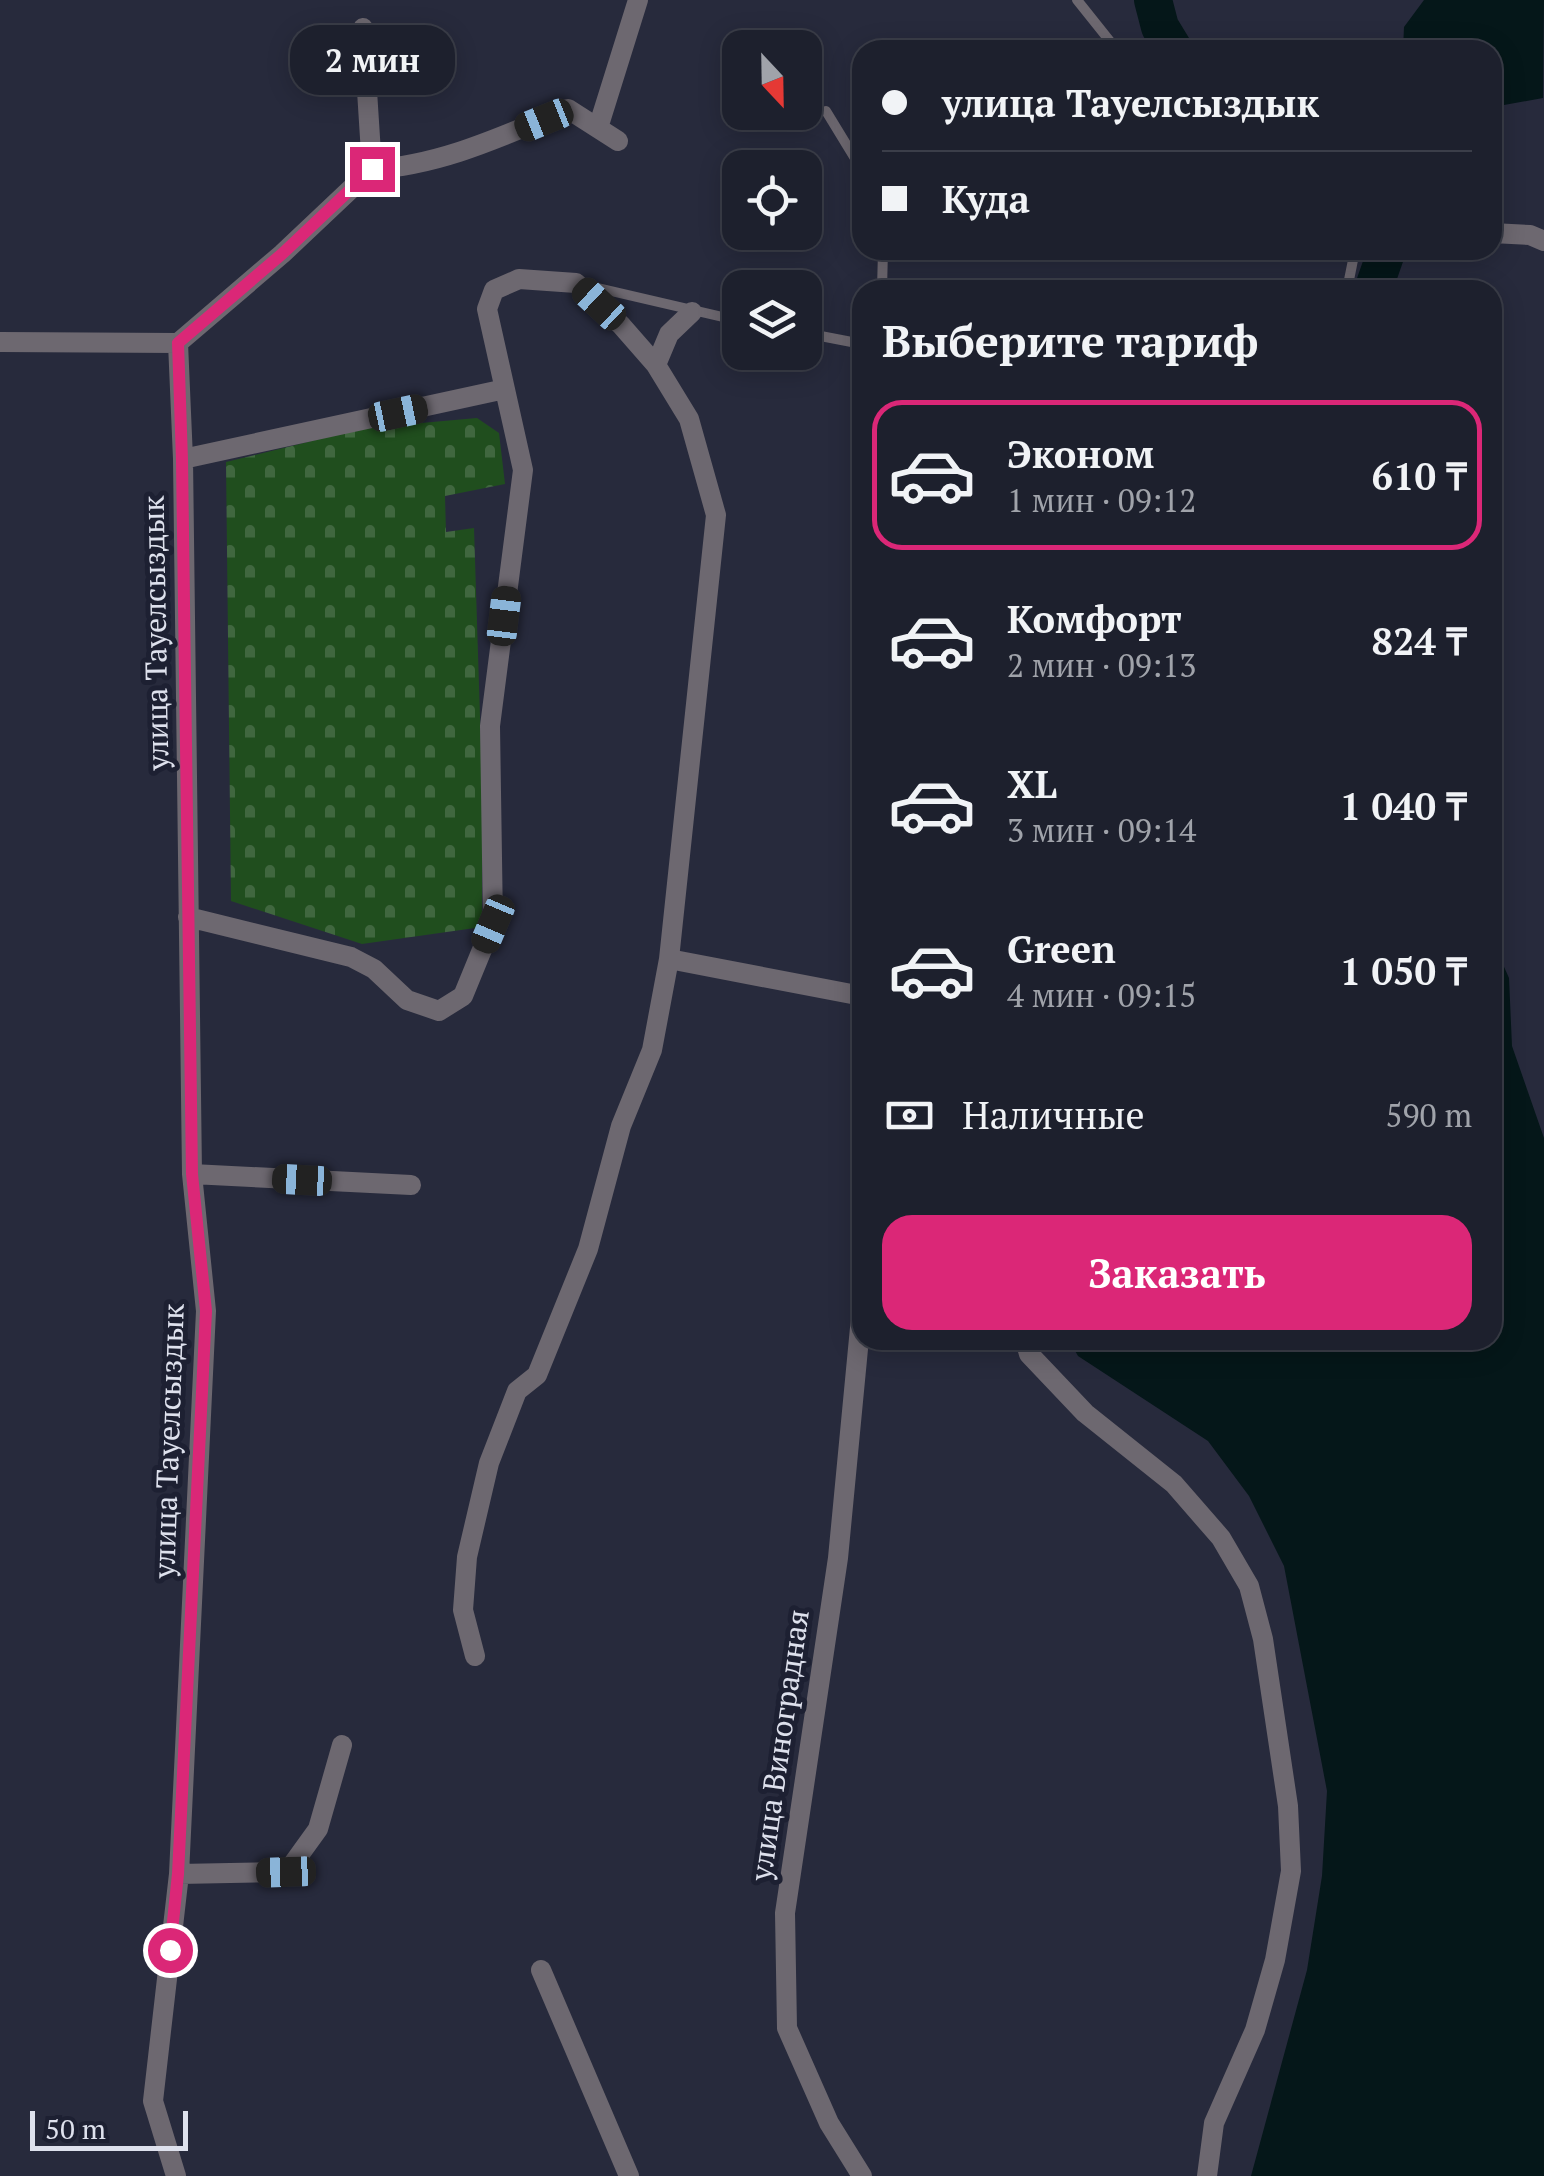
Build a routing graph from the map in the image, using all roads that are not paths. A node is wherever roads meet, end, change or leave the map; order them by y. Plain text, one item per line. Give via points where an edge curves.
1 (638, 0) edge
2 (1076, 0) edge
3 (363, 28) dead end
4 (1109, 40) edge
5 (826, 111) dead end
6 (598, 128) junction
7 (618, 141) dead end
8 (852, 154) edge
9 (372, 169) junction
10 (1502, 234) edge
11 (1544, 241) edge
12 (576, 283) junction
13 (692, 312) junction
14 (722, 318) edge
15 (822, 336) edge
16 (0, 342) edge
17 (852, 342) edge
18 (178, 343) junction
19 (656, 366) junction
20 (505, 390) junction
21 (182, 460) junction
22 (188, 917) junction
23 (669, 959) junction
24 (852, 994) edge
25 (192, 1174) junction
26 (411, 1185) dead end
27 (858, 1350) edge
28 (1028, 1350) edge
29 (475, 1656) dead end
30 (342, 1746) dead end
31 (178, 1874) junction
32 (541, 1970) dead end
33 (176, 2176) edge
34 (629, 2176) edge
35 (862, 2176) edge
36 (1207, 2176) edge

1 - 6 street
2 - 4 lane
3 - 9 street
5 - 8 lane
6 - 7 street
6 - 9 street via 568,109 407,167
9 - 18 street
10 - 11 street
12 - 13 lane
12 - 19 street
12 - 20 street via 519,279 494,290 487,309
13 - 14 lane
13 - 19 street via 669,334
15 - 17 lane
16 - 18 street
18 - 21 street, улица Тауелсыздык
19 - 23 street via 689,419 716,515
20 - 21 street
20 - 22 street via 523,470 490,726 493,924 462,996 439,1010 407,1000 351,957
21 - 22 street, улица Тауелсыздык
22 - 25 street, улица Тауелсыздык
23 - 24 street
23 - 29 street via 652,1050 620,1126 588,1248 537,1375 517,1391 489,1463 463,1610
25 - 26 street
25 - 31 street, улица Тауелсыздык via 206,1311
27 - 35 street, улица Виноградная via 838,1558 785,1912 788,2028 828,2122
28 - 36 street via 1085,1413 1174,1484 1221,1538 1249,1586 1263,1639 1291,1871 1256,2030 1214,2123
30 - 31 street via 318,1829 286,1872
31 - 33 street, улица Тауелсыздык via 153,2101
32 - 34 street

